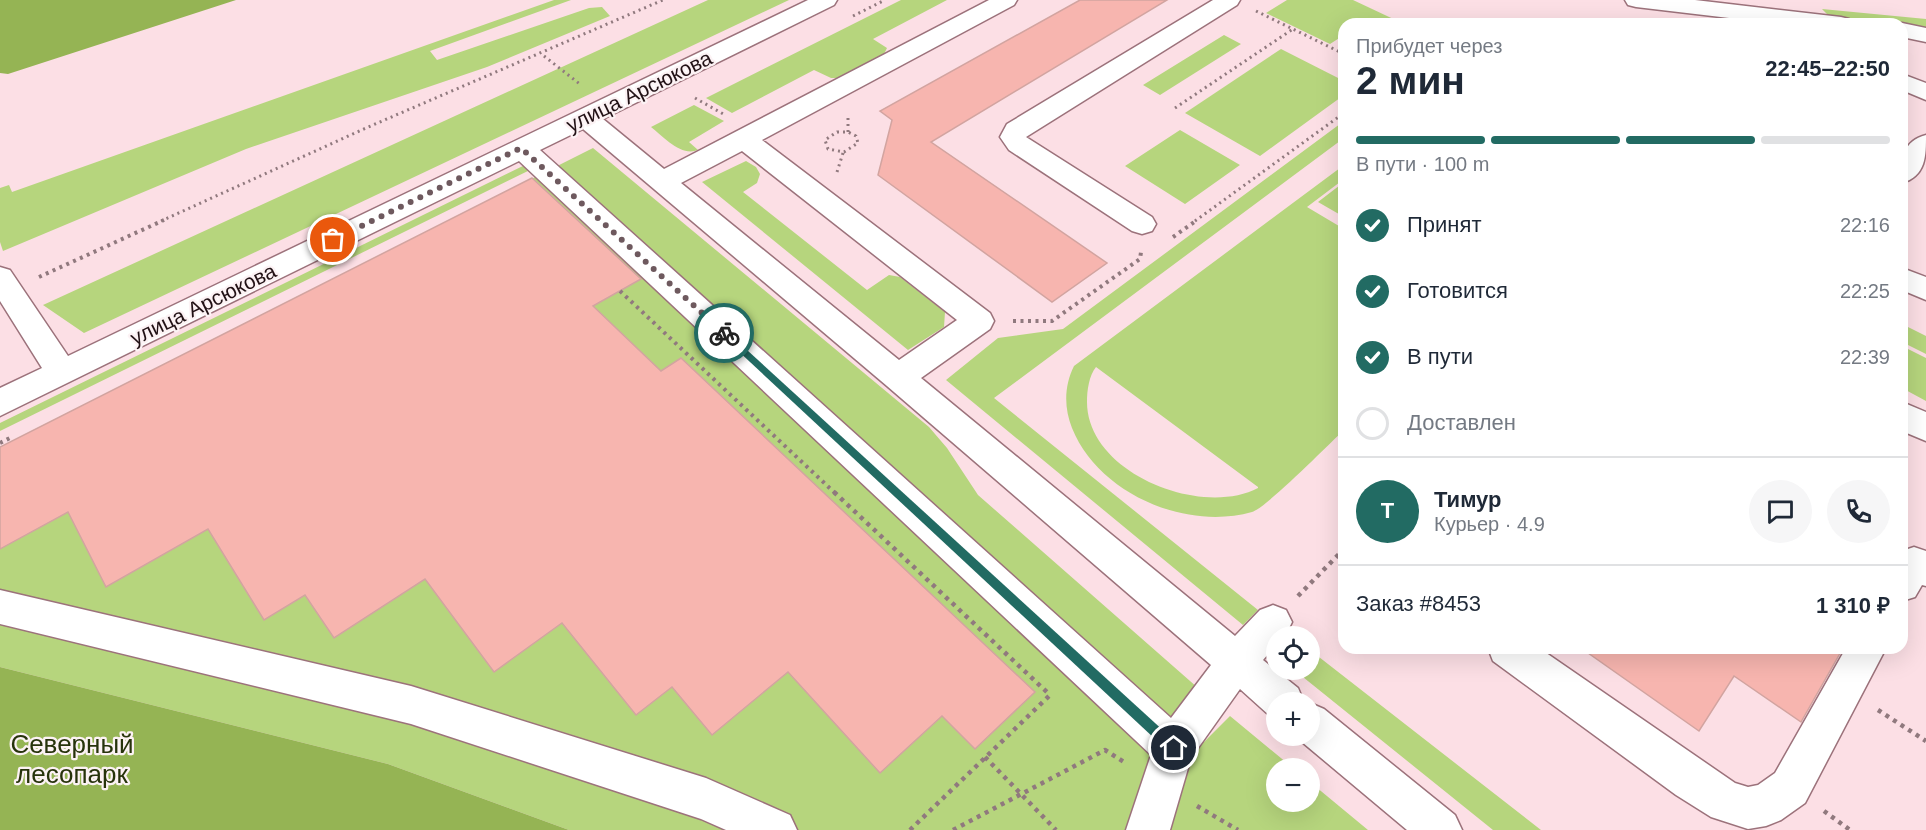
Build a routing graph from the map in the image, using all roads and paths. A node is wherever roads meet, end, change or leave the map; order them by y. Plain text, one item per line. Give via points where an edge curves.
1 (663, 0) edge
2 (826, 0) edge
3 (1006, 0) edge
4 (1229, 0) edge
5 (1636, 0) edge
6 (1797, 0) edge
7 (1253, 10) dead end
8 (1789, 18) edge
9 (1824, 18) edge
10 (1293, 29) junction
11 (1908, 31) edge
12 (1926, 35) edge
13 (1338, 51) edge
14 (544, 56) dead end
15 (1908, 84) edge
16 (1926, 92) edge
17 (586, 104) junction
18 (1174, 108) dead end
19 (1338, 117) edge
20 (744, 139) junction
21 (858, 143) joint
22 (1926, 143) edge
23 (521, 148) junction
24 (1908, 166) edge
25 (663, 182) junction
26 (1142, 224) junction
27 (1908, 281) edge
28 (4, 284) edge
29 (1926, 289) edge
30 (620, 291) dead end
31 (979, 321) junction
32 (63, 373) junction
33 (898, 376) junction
34 (0, 403) edge
35 (1908, 419) edge
36 (1926, 428) edge
37 (1338, 555) edge
38 (1926, 570) edge
39 (1908, 574) edge
40 (0, 607) edge
41 (1273, 621) joint
42 (1515, 654) edge
43 (1864, 654) edge
44 (1236, 662) junction
45 (1083, 664) junction
46 (1845, 688) junction
47 (1272, 692) edge
48 (1050, 695) junction
49 (1320, 731) edge
50 (1926, 741) edge
51 (985, 757) junction
52 (1168, 767) junction
53 (1022, 794) junction
54 (775, 830) edge
55 (910, 830) edge
56 (953, 830) edge
57 (1056, 830) edge
58 (1148, 830) edge
59 (1440, 830) edge

1 - 28 path
2 - 17 street, улица Арсюкова
3 - 20 street
4 - 26 street via 1016,130 1013,137 1018,144
5 - 8 street
6 - 9 street
7 - 10 path
10 - 13 path
10 - 18 path
11 - 12 street
14 - 17 path
15 - 16 street
17 - 23 street, улица Арсюкова
17 - 25 street
19 - 26 path via 1167,241
20 - 25 street
20 - 31 street
21 - 21 path via 853,149 837,153 825,143 828,136 843,132 856,136
22 - 24 street
23 - 32 street, улица Арсюкова
23 - 45 street
25 - 33 street
26 - 31 path via 1140,259 1052,321
27 - 29 street
28 - 32 street
30 - 48 path
31 - 33 street
32 - 34 street, улица Арсюкова
33 - 44 street
35 - 36 street
37 - 41 path
38 - 39 street via 1914,563
40 - 54 street via 411,705 706,799
41 - 44 street
42 - 46 street via 1691,780 1726,802 1748,808 1766,805 1790,788
43 - 46 street
44 - 47 street
44 - 52 street
45 - 48 path
45 - 52 street
46 - 50 path
48 - 51 path
49 - 59 street
51 - 53 path
51 - 55 path
52 - 53 path via 1106,750
52 - 58 street
53 - 56 path
53 - 57 path

